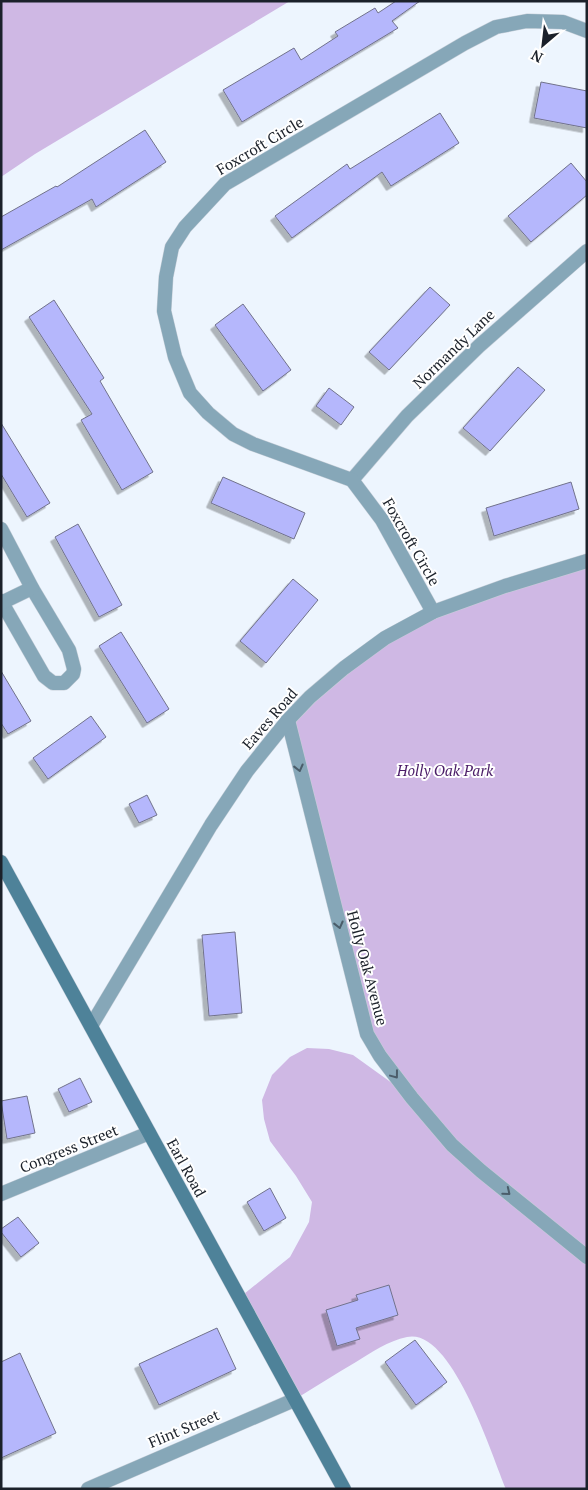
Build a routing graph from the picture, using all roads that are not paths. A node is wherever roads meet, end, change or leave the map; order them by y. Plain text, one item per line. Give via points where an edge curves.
1 (587, 31) edge
2 (587, 251) edge
3 (352, 480) junction
4 (1, 529) edge
5 (587, 561) edge
6 (32, 588) junction
7 (2, 602) edge
8 (433, 612) junction
9 (288, 720) junction
10 (1, 862) edge
11 (91, 1026) junction
12 (149, 1133) junction
13 (1, 1194) edge
14 (587, 1257) edge
15 (294, 1400) junction
16 (88, 1489) edge
17 (344, 1489) edge

1 - 3 street, Foxcroft Circle via 563,22 527,21 496,26 465,42 225,184 185,227 172,247 164,311 174,356 190,393 208,413 253,444
2 - 3 street, Normandy Lane via 479,346 408,416
3 - 8 street, Foxcroft Circle via 382,520
4 - 6 street
5 - 8 street, Eaves Road
6 - 7 street
6 - 7 street via 74,663 73,674 64,682 53,683 44,676
8 - 9 street, Eaves Road via 384,638 344,668
9 - 11 street, Eaves Road via 247,771 211,825
9 -> 14 street, Holly Oak Avenue via 367,1034 380,1056 452,1145
10 - 11 main road, Earl Road
11 - 12 main road, Earl Road
12 - 13 street, Congress Street
12 - 15 main road, Earl Road
15 - 16 street, Flint Street
15 - 17 main road, Earl Road

